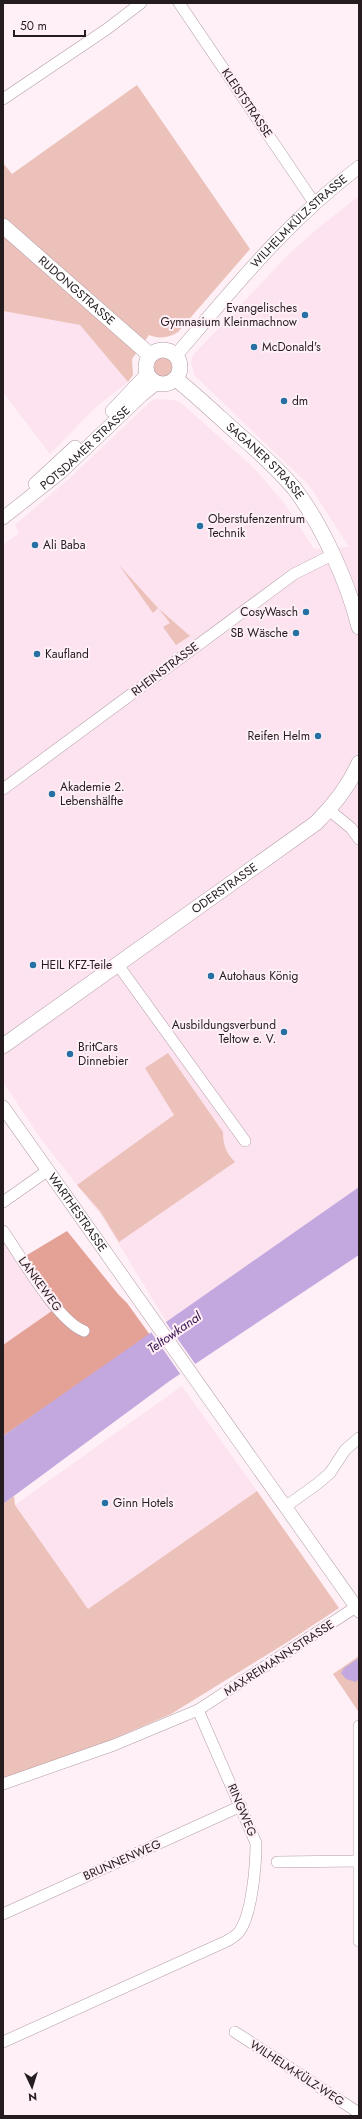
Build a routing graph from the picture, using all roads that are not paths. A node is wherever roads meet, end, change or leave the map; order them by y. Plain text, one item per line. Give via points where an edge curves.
1 (141, 3) edge
2 (179, 3) edge
3 (3, 99) edge
4 (359, 167) edge
5 (315, 204) junction
6 (3, 226) edge
7 (150, 355) junction
8 (176, 355) junction
9 (152, 379) junction
10 (176, 379) junction
11 (7, 515) edge
12 (332, 555) junction
13 (359, 627) edge
14 (359, 763) edge
15 (3, 789) edge
16 (329, 810) junction
17 (359, 839) edge
18 (118, 965) junction
19 (3, 1046) edge
20 (3, 1107) edge
21 (244, 1141) dead end
22 (47, 1171) junction
23 (3, 1202) edge
24 (3, 1231) edge
25 (84, 1331) dead end
26 (357, 1440) edge
27 (285, 1507) junction
28 (358, 1608) edge
29 (198, 1710) junction
30 (359, 1726) edge
31 (3, 1784) edge
32 (240, 1806) junction
33 (359, 1861) edge
34 (277, 1862) dead end
35 (3, 1914) edge
36 (359, 1941) edge
37 (235, 2032) dead end
38 (3, 2042) edge
39 (359, 2114) edge
40 (352, 2116) edge

1 - 3 street
2 - 5 street, KLEISTSTRASSE
4 - 5 street, WILHELM-KÜLZ-STRASSE
5 - 8 street, WILHELM-KÜLZ-STRASSE via 283,233 242,277
6 - 7 main road, RUDONGSTRASSE
7 - 8 main road via 165,350
7 - 9 main road via 146,364
8 - 10 main road via 180,367
9 - 10 main road via 167,384
9 - 11 street, POTSDAMER STRASSE via 136,388 39,479
10 - 12 main road, SAGANER STRASSE via 265,458 294,488
12 - 13 main road, SAGANER STRASSE
12 - 15 street, RHEINSTRASSE via 294,574
14 - 16 main road, ODERSTRASSE via 352,778
16 - 17 street via 351,828
16 - 18 main road, ODERSTRASSE via 302,834
18 - 19 main road, ODERSTRASSE
18 - 21 street
20 - 22 street, WARTHESTRASSE
22 - 23 street
22 - 27 street, WARTHESTRASSE
24 - 25 street, LANKEWEG via 56,1308 72,1325
26 - 27 street via 345,1450 330,1473
27 - 28 street
28 - 29 street, MAX-REIMANN-STRASSE
29 - 31 street via 114,1745
29 - 32 street, RINGWEG
30 - 33 street
32 - 35 street, BRUNNENWEG
32 - 38 street, RINGWEG via 256,1843 256,1867 245,1919 239,1933 227,1941
33 - 34 street
33 - 36 street
37 - 39 street, WILHELM-KÜLZ-WEG
39 - 40 street

